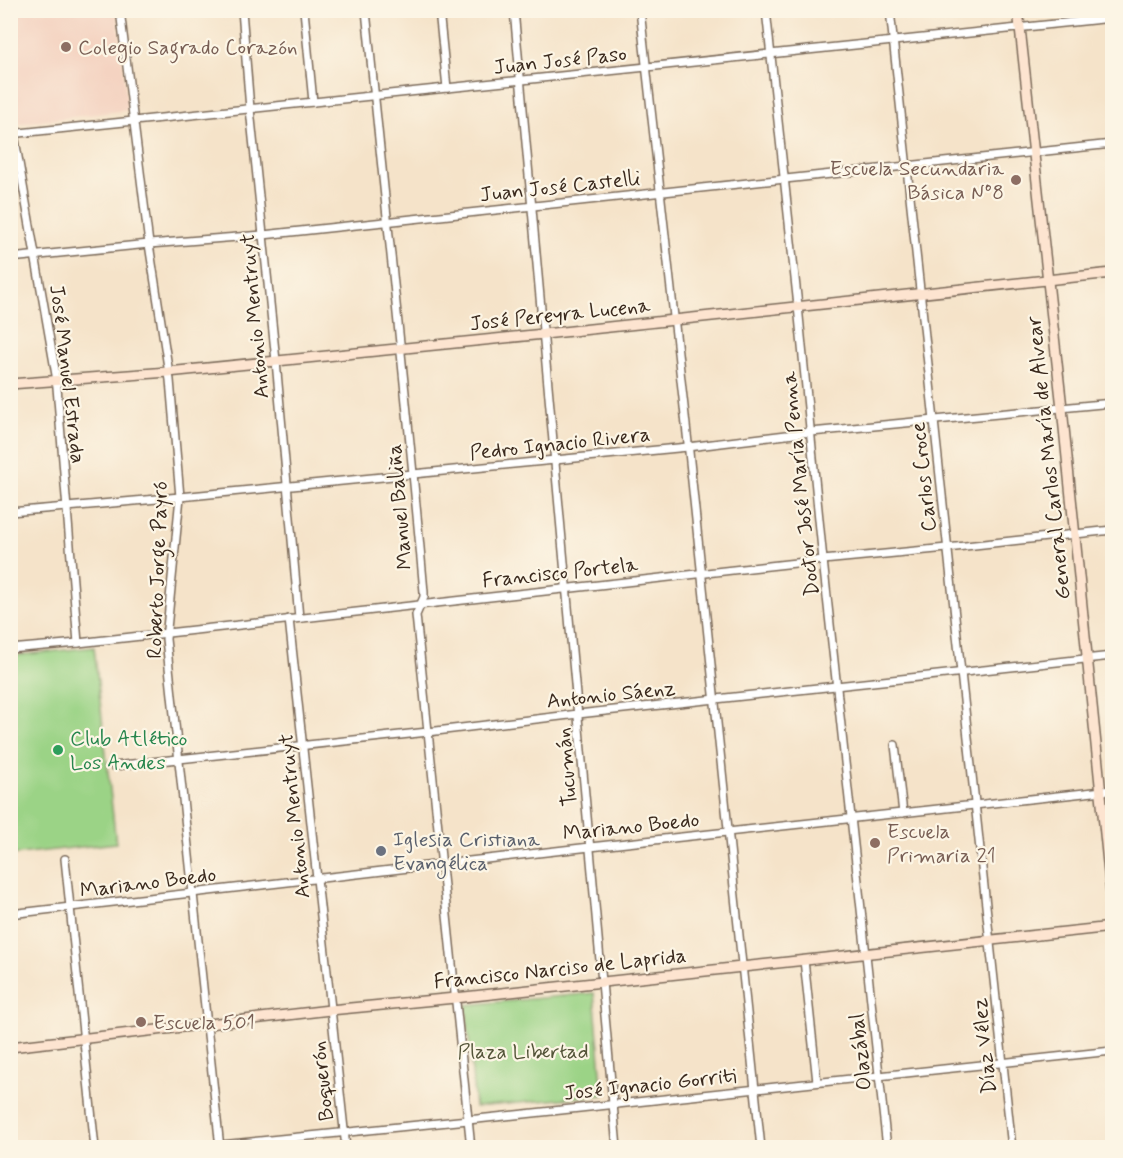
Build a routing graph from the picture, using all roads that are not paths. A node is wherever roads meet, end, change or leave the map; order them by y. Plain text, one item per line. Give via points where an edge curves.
1 (120, 10) edge
2 (242, 10) edge
3 (304, 10) edge
4 (366, 10) edge
5 (439, 10) edge
6 (514, 10) edge
7 (640, 10) edge
8 (766, 10) edge
9 (890, 10) edge
10 (1018, 10) edge
11 (1113, 18) edge
12 (1020, 28) junction
13 (893, 41) junction
14 (771, 54) junction
15 (646, 67) junction
16 (521, 80) junction
17 (447, 88) junction
18 (375, 96) junction
19 (313, 102) junction
20 (250, 109) junction
21 (10, 111) edge
22 (135, 121) junction
23 (12, 134) edge
24 (1113, 144) edge
25 (1034, 153) junction
26 (907, 166) junction
27 (784, 179) junction
28 (659, 192) junction
29 (532, 206) junction
30 (387, 221) junction
31 (263, 235) junction
32 (149, 244) junction
33 (35, 255) junction
34 (10, 258) edge
35 (1113, 273) edge
36 (1048, 281) junction
37 (921, 294) junction
38 (798, 306) junction
39 (675, 320) junction
40 (544, 334) junction
41 (400, 348) junction
42 (276, 361) junction
43 (168, 372) junction
44 (56, 381) junction
45 (10, 384) edge
46 (1113, 403) edge
47 (1062, 408) junction
48 (934, 421) junction
49 (811, 432) junction
50 (688, 447) junction
51 (555, 460) junction
52 (413, 474) junction
53 (286, 487) junction
54 (180, 497) junction
55 (67, 506) junction
56 (10, 512) edge
57 (1113, 530) edge
58 (1074, 534) junction
59 (947, 548) junction
60 (823, 560) junction
61 (702, 573) junction
62 (567, 588) junction
63 (421, 604) junction
64 (299, 618) junction
65 (289, 619) junction
66 (166, 633) junction
67 (78, 643) junction
68 (10, 649) edge
69 (1113, 656) edge
70 (1087, 659) junction
71 (961, 673) junction
72 (838, 686) junction
73 (714, 699) junction
74 (578, 714) junction
75 (428, 732) junction
76 (303, 745) junction
77 (896, 745) dead end
78 (179, 759) junction
79 (114, 766) dead end
80 (1113, 790) edge
81 (1101, 791) junction
82 (975, 805) junction
83 (903, 813) junction
84 (852, 818) junction
85 (728, 832) junction
86 (590, 847) junction
87 (64, 860) dead end
88 (442, 864) junction
89 (317, 879) junction
90 (194, 893) junction
91 (1113, 903) edge
92 (70, 907) junction
93 (10, 914) edge
94 (1113, 927) edge
95 (990, 940) junction
96 (867, 954) junction
97 (804, 960) junction
98 (742, 967) junction
99 (601, 982) junction
100 (455, 998) junction
101 (330, 1010) junction
102 (206, 1024) junction
103 (84, 1039) junction
104 (10, 1047) edge
105 (1113, 1051) edge
106 (1003, 1063) junction
107 (879, 1076) junction
108 (817, 1082) junction
109 (755, 1089) junction
110 (613, 1104) junction
111 (468, 1119) junction
112 (344, 1131) junction
113 (220, 1146) edge
114 (95, 1148) edge
115 (191, 1148) edge
116 (346, 1148) edge
117 (471, 1148) edge
118 (617, 1148) edge
119 (761, 1148) edge
120 (887, 1148) edge
121 (1012, 1148) edge

1 - 22 street, Roberto Jorge Payró
2 - 20 street, Antonio Mentruyt
3 - 19 street
4 - 18 street, Manuel Baliña
5 - 17 street
6 - 16 street, Tucumán
7 - 15 street
8 - 14 street, Doctor José María Penna
9 - 13 street, Carlos Croce
10 - 12 street, General Carlos María de Alvear
11 - 12 street, Juan José Paso
12 - 13 street, Juan José Paso
12 - 25 street, General Carlos María de Alvear
13 - 14 street, Juan José Paso
13 - 26 street, Carlos Croce
14 - 15 street, Juan José Paso
14 - 27 street, Doctor José María Penna
15 - 16 street, Juan José Paso
15 - 28 street
16 - 17 street, Juan José Paso
16 - 29 street, Tucumán
17 - 18 street, Juan José Paso
18 - 19 street, Juan José Paso
18 - 30 street, Manuel Baliña
19 - 20 street, Juan José Paso
20 - 22 street, Juan José Paso
20 - 31 street, Antonio Mentruyt
21 - 23 street, José Manuel Estrada
22 - 23 street, Juan José Paso
22 - 32 street, Roberto Jorge Payró
23 - 33 street, José Manuel Estrada
24 - 25 street, Juan José Castelli
25 - 26 street, Juan José Castelli
25 - 36 street, General Carlos María de Alvear
26 - 27 street, Juan José Castelli
26 - 37 street, Carlos Croce
27 - 28 street, Juan José Castelli
27 - 38 street, Doctor José María Penna
28 - 29 street, Juan José Castelli
28 - 39 street
29 - 30 street, Juan José Castelli
29 - 40 street, Tucumán
30 - 31 street, Juan José Castelli
30 - 41 street, Manuel Baliña
31 - 32 street, Juan José Castelli
31 - 42 street, Antonio Mentruyt
32 - 33 street, Juan José Castelli
32 - 43 street, Roberto Jorge Payró
33 - 34 street, Juan José Castelli
33 - 44 street, José Manuel Estrada
35 - 36 street, José Pereyra Lucena
36 - 37 street, José Pereyra Lucena
36 - 47 street, General Carlos María de Alvear
37 - 38 street, José Pereyra Lucena
37 - 48 street, Carlos Croce
38 - 39 street, José Pereyra Lucena
38 - 49 street, Doctor José María Penna
39 - 40 street, José Pereyra Lucena
39 - 50 street
40 - 41 street, José Pereyra Lucena
40 - 51 street, Tucumán
41 - 42 street, José Pereyra Lucena
41 - 52 street, Manuel Baliña
42 - 43 street, José Pereyra Lucena
42 - 53 street, Antonio Mentruyt
43 - 44 street, José Pereyra Lucena
43 - 54 street, Roberto Jorge Payró
44 - 45 street, José Pereyra Lucena
44 - 55 street, José Manuel Estrada
46 - 47 street, Pedro Ignacio Rivera
47 - 48 street, Pedro Ignacio Rivera
47 - 58 street, General Carlos María de Alvear
48 - 49 street, Pedro Ignacio Rivera
48 - 59 street, Carlos Croce
49 - 50 street, Pedro Ignacio Rivera
49 - 60 street, Doctor José María Penna
50 - 51 street, Pedro Ignacio Rivera
50 - 61 street
51 - 52 street, Pedro Ignacio Rivera
51 - 62 street, Tucumán
52 - 53 street, Pedro Ignacio Rivera
52 - 63 street, Manuel Baliña via 424,592
53 - 54 street, Pedro Ignacio Rivera
53 - 64 street, Antonio Mentruyt
54 - 55 street, Pedro Ignacio Rivera
54 - 66 street, Roberto Jorge Payró
55 - 56 street, Pedro Ignacio Rivera
55 - 67 street, José Manuel Estrada
57 - 58 street, Francisco Portela
58 - 59 street, Francisco Portela
58 - 70 street, General Carlos María de Alvear
59 - 60 street, Francisco Portela
59 - 71 street, Carlos Croce
60 - 61 street, Francisco Portela
60 - 72 street, Doctor José María Penna
61 - 62 street, Francisco Portela
61 - 73 street
62 - 63 street, Francisco Portela
62 - 74 street, Tucumán
63 - 64 street, Francisco Portela
63 - 75 street, Manuel Baliña via 416,615
64 - 65 street, Francisco Portela
65 - 66 street, Francisco Portela
65 - 76 street, Antonio Mentruyt
66 - 67 street, Francisco Portela
66 - 78 street, Roberto Jorge Payró
67 - 68 street, Francisco Portela
69 - 70 street, Antonio Sáenz
70 - 71 street, Antonio Sáenz
70 - 81 street, General Carlos María de Alvear
71 - 72 street, Antonio Sáenz
71 - 82 street, Carlos Croce
72 - 73 street, Antonio Sáenz
72 - 84 street, Doctor José María Penna
73 - 74 street, Antonio Sáenz
73 - 85 street
74 - 75 street, Antonio Sáenz
74 - 86 street, Tucumán
75 - 76 street, Antonio Sáenz
75 - 88 street, Manuel Baliña
76 - 78 street, Antonio Sáenz
76 - 89 street, Antonio Mentruyt
77 - 83 street
78 - 79 street, Antonio Sáenz
78 - 90 street, Roberto Jorge Payró
80 - 81 street, Mariano Boedo
81 - 82 street, Mariano Boedo
81 - 91 street, General Carlos María de Alvear
82 - 83 street, Mariano Boedo
82 - 95 street, Carlos Croce
83 - 84 street, Mariano Boedo
84 - 85 street, Mariano Boedo
84 - 96 street, Doctor José María Penna
85 - 86 street, Mariano Boedo
85 - 98 street
86 - 88 street, Mariano Boedo
86 - 99 street, Tucumán
87 - 92 street
88 - 89 street, Mariano Boedo
88 - 100 street, Manuel Baliña
89 - 90 street, Mariano Boedo
89 - 101 street, Antonio Mentruyt
90 - 92 street, Mariano Boedo
90 - 102 street, Roberto Jorge Payró
92 - 93 street, Mariano Boedo
92 - 103 street
94 - 95 street, Francisco Narciso de Laprida
95 - 96 street, Francisco Narciso de Laprida
95 - 106 street, Díaz Vélez
96 - 97 street, Francisco Narciso de Laprida
96 - 107 street, Olazábal
97 - 98 street, Francisco Narciso de Laprida
97 - 108 street
98 - 99 street, Francisco Narciso de Laprida
98 - 109 street
99 - 100 street, Francisco Narciso de Laprida
99 - 110 street, Tucumán
100 - 101 street, Francisco Narciso de Laprida
100 - 111 street, Manuel Baliña
101 - 102 street, Francisco Narciso de Laprida
101 - 112 street, Boquerón
102 - 103 street, Francisco Narciso de Laprida
102 - 113 street, Roberto Jorge Payró
103 - 104 street, Francisco Narciso de Laprida
103 - 114 street
105 - 106 street, José Ignacio Gorriti
106 - 107 street, José Ignacio Gorriti
106 - 121 street, Díaz Vélez
107 - 108 street, José Ignacio Gorriti
107 - 120 street, Olazábal
108 - 109 street, José Ignacio Gorriti
109 - 110 street, José Ignacio Gorriti
109 - 119 street
110 - 111 street, José Ignacio Gorriti
110 - 118 street, Tucumán
111 - 112 street, José Ignacio Gorriti
111 - 117 street, Manuel Baliña
112 - 113 street, José Ignacio Gorriti
112 - 116 street, Boquerón
113 - 115 street, José Ignacio Gorriti

